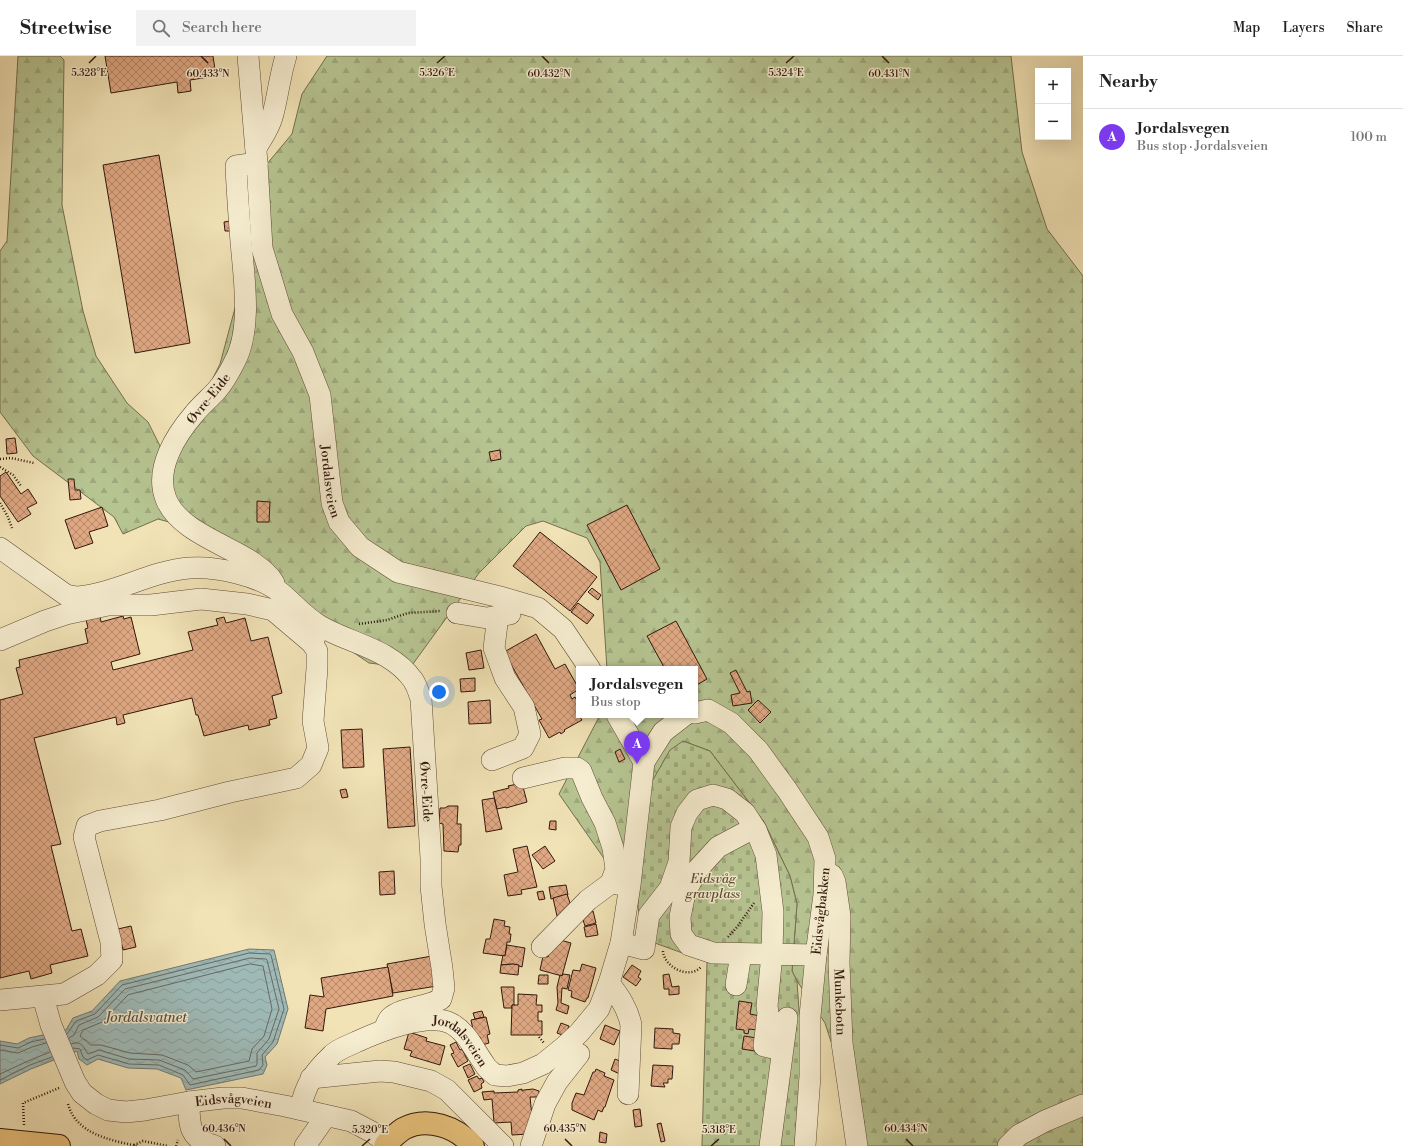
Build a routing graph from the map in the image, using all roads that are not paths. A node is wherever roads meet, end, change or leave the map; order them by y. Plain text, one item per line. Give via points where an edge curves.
1 (248, 56) edge
2 (286, 56) edge
3 (257, 155) junction
4 (0, 548) edge
5 (280, 592) junction
6 (458, 613) road end
7 (498, 616) junction
8 (552, 620) junction
9 (324, 634) junction
10 (0, 640) edge
11 (588, 666) edge
12 (698, 712) edge
13 (619, 718) edge
14 (681, 718) edge
15 (492, 760) dead end
16 (644, 762) junction
17 (523, 778) dead end
18 (756, 830) junction
19 (825, 859) junction
20 (620, 884) junction
21 (620, 943) junction
22 (542, 947) dead end
23 (741, 954) junction
24 (772, 954) junction
25 (816, 954) junction
26 (609, 983) junction
27 (736, 985) dead end
28 (43, 997) junction
29 (0, 1000) edge
30 (787, 1018) dead end
31 (384, 1030) junction
32 (782, 1050) junction
33 (579, 1054) dead end
34 (311, 1078) junction
35 (628, 1094) dead end
36 (189, 1102) junction
37 (1083, 1105) edge
38 (300, 1109) junction
39 (326, 1116) junction
40 (0, 1140) edge
41 (386, 1145) edge
42 (59, 1146) edge
43 (215, 1146) edge
44 (305, 1146) edge
45 (473, 1146) edge
46 (503, 1146) edge
47 (531, 1146) edge
48 (770, 1146) edge
49 (805, 1146) edge
50 (857, 1146) edge
51 (1008, 1146) edge

1 - 3 street, Jordalsveien
2 - 3 street via 273,114
3 - 5 street, Øvre-Eide via 236,166 245,292 241,347 229,374 182,430 168,456 162,477 166,499 176,515 261,568
3 - 8 street, Jordalsveien via 262,248 282,314 303,352 320,394 332,503 339,522 360,547 398,572 538,608
4 - 5 street, Øvre-Eide via 66,594 76,597 190,568 238,573
5 - 9 street, Øvre-Eide
6 - 7 street via 487,618
7 - 8 street via 521,614
7 - 15 street via 494,648 505,678 524,708 530,734 523,748
8 - 11 street, Jordalsveien via 563,629
9 - 10 street via 273,610 202,599 151,605 108,605 66,614
9 - 28 street via 316,651 313,721 318,748 311,765 296,778 160,810 100,821 88,826 84,838 110,942 112,960 97,975 64,994
9 - 31 street, Øvre-Eide via 385,656 401,667 414,681 421,700 431,886 444,988 441,999 401,1012 390,1019
12 - 19 street, Eidsvågbakken via 708,710 731,723 758,750 818,837
13 - 16 street
14 - 16 street via 663,732
16 - 20 street, Jordalsveien
17 - 20 street, Jordalsveien via 565,768 577,768 581,771 605,823
18 - 21 street via 745,812 727,799 713,795 697,800 687,813 681,828 680,862 670,888 649,915 644,948
18 - 23 street via 748,831 718,847 697,870 685,893 680,917 681,934 689,946 713,952
18 - 24 street via 766,855 769,878 773,912
19 - 25 street, Eidsvågbakken via 824,895
19 - 50 street, Munkebotn via 835,882 840,916 842,1043
20 - 21 street, Jordalsveien
20 - 22 street via 588,900
21 - 26 street, Jordalsveien
23 - 24 street
23 - 27 street
24 - 25 street
24 - 32 street via 764,1046
25 - 49 street, Eidsvågbakken via 810,1016 810,1076
26 - 31 street, Jordalsveien via 599,1009 580,1033 543,1064 523,1073 495,1075 463,1033 450,1023 428,1020
26 - 35 street via 621,998 632,1025
28 - 29 street
28 - 36 street, Eidsvågveien via 70,1082 96,1104 108,1110 126,1112
30 - 32 street
31 - 34 street, Jordalsveien via 333,1054
32 - 48 street
33 - 47 street via 557,1082 545,1104
34 - 38 street, Jordalsveien via 304,1091
34 - 46 street via 380,1071 431,1081 447,1090
36 - 38 street, Eidsvågveien via 242,1098
36 - 43 street via 189,1123 192,1132 196,1138
37 - 51 street via 1019,1135
38 - 39 street, Eidsvågveien
39 - 41 street, Eidsvågveien via 356,1123 372,1132
39 - 44 street
40 - 42 main road
41 - 45 main road, Eidsvågveien via 404,1129 422,1124 440,1125 454,1130

